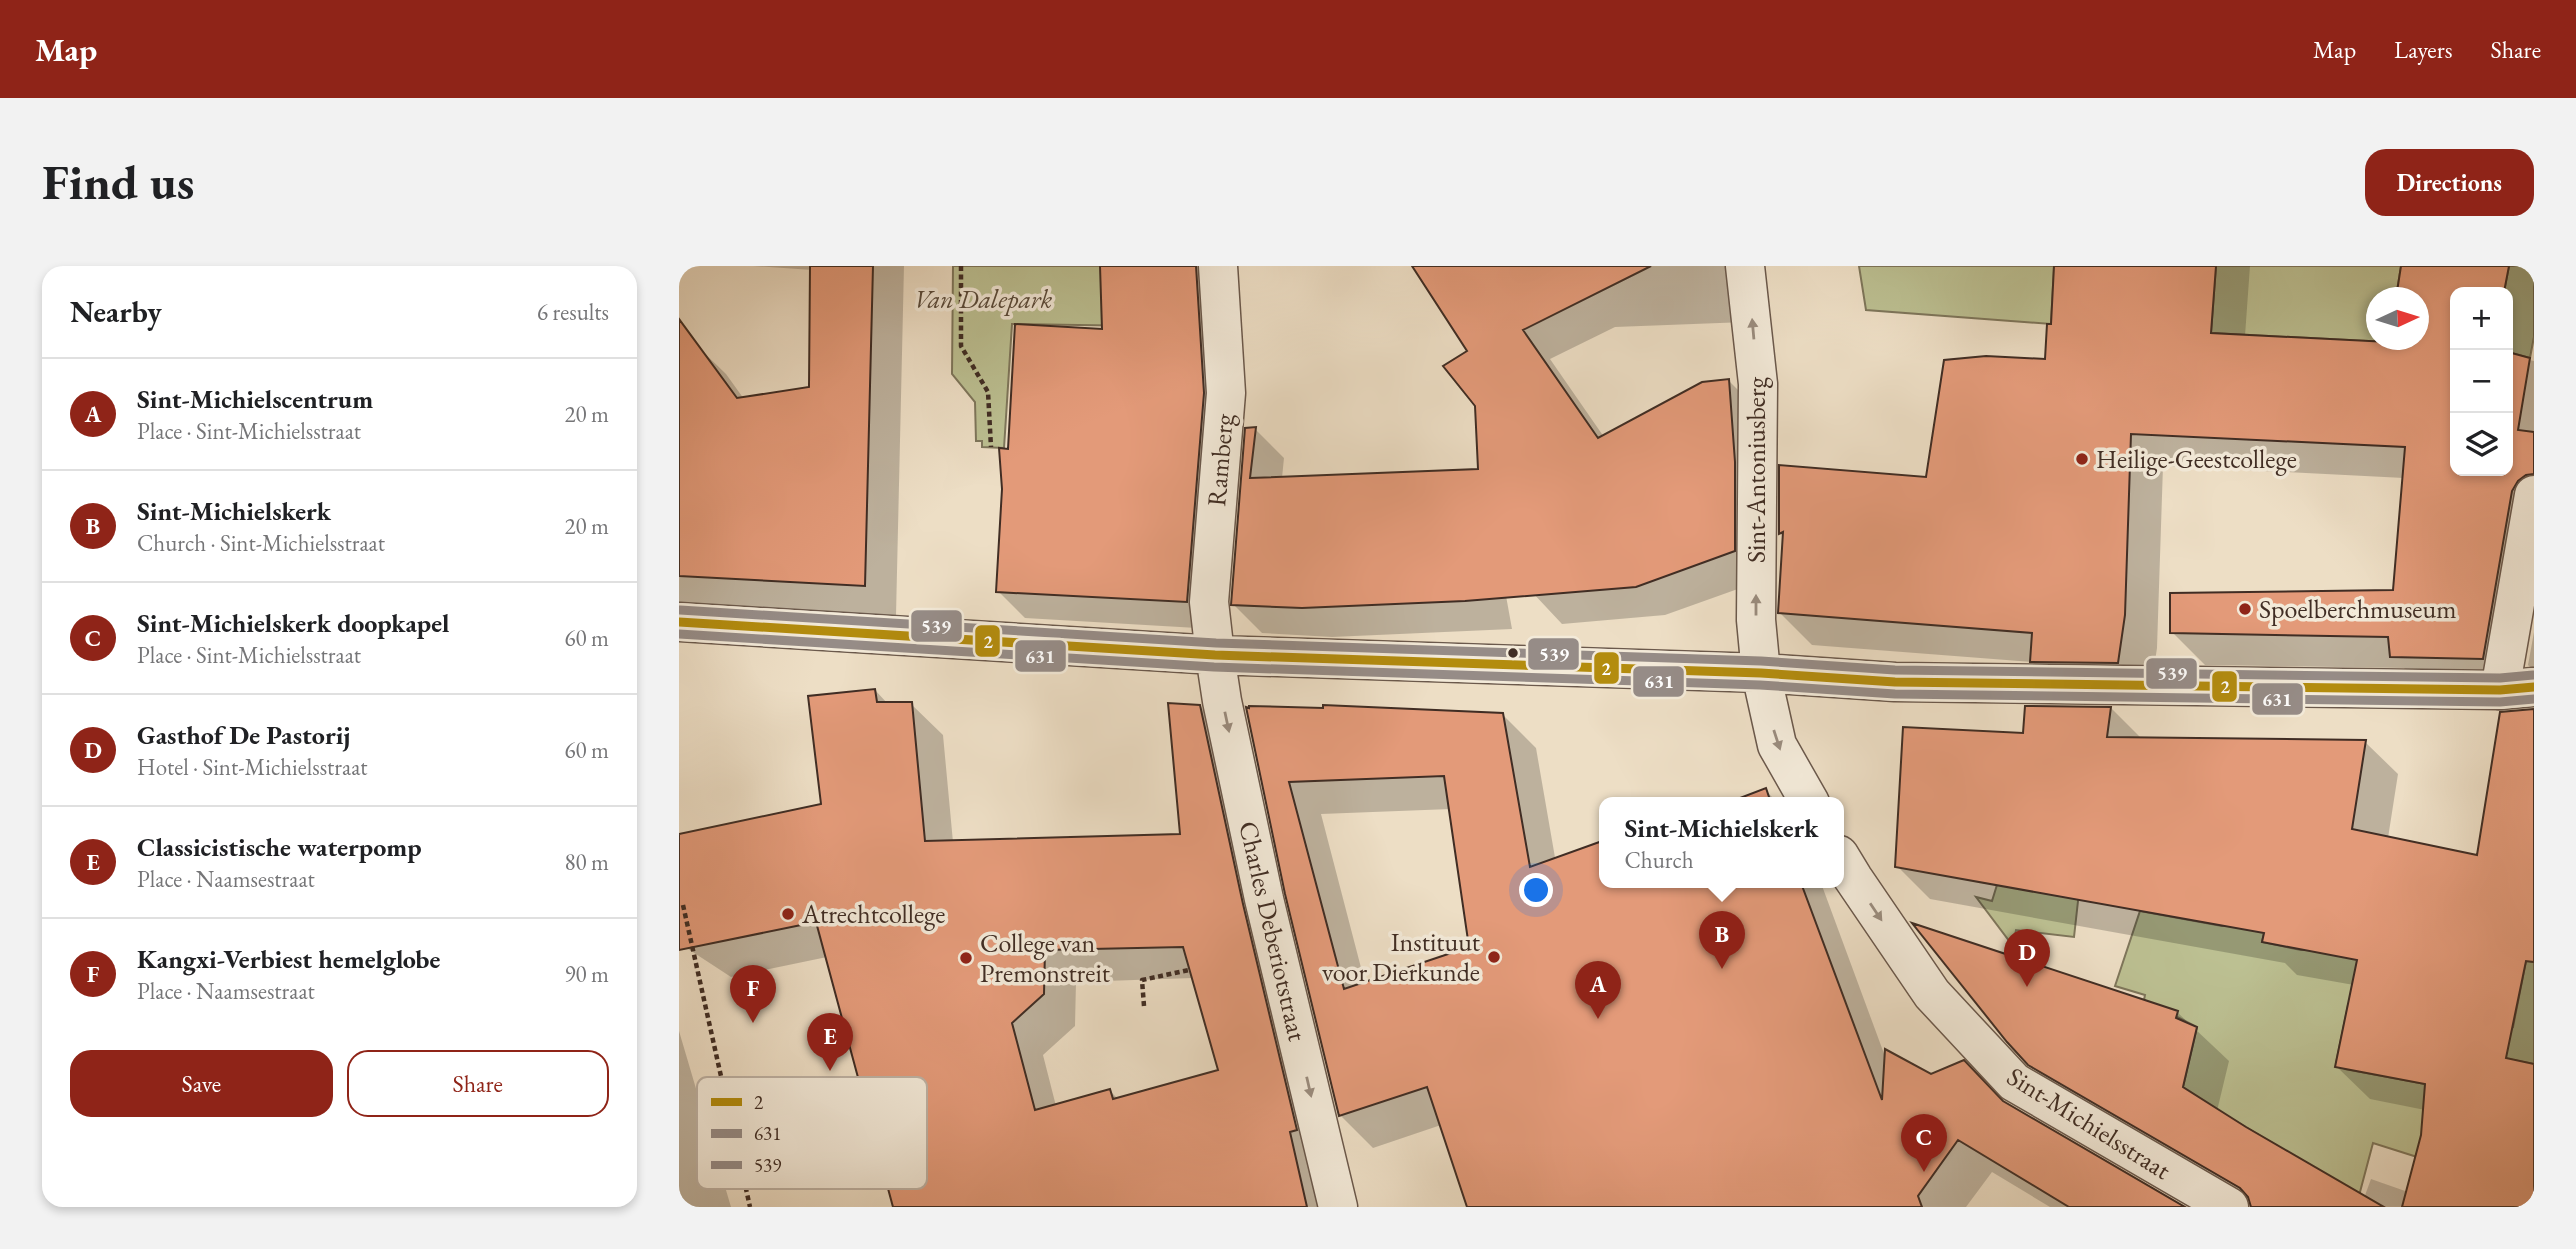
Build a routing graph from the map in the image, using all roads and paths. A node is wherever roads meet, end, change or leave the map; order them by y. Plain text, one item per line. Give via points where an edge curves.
1 (961, 266) edge
2 (1218, 266) edge
3 (1745, 266) edge
4 (991, 447) dead end
5 (2534, 495) edge
6 (679, 622) edge
7 (1215, 654) junction
8 (1761, 673) junction
9 (2517, 688) edge
10 (1807, 797) edge
11 (1844, 863) edge
12 (683, 905) dead end
13 (1189, 970) dead end
14 (1144, 1006) dead end
15 (721, 1077) edge
16 (746, 1189) edge
17 (750, 1207) edge
18 (1338, 1207) edge
19 (2229, 1207) edge

1 - 4 path via 961,346 988,393
2 - 7 street, Ramberg via 1226,393 1209,602
8 -> 3 street, Sint-Antoniusberg via 1756,620 1758,384
5 - 9 street
6 - 7 street
7 - 8 street
7 -> 18 street, Charles Deberiotstraat via 1264,899
8 - 9 street via 1895,682
8 -> 10 street via 1777,745
11 -> 19 street, Sint-Michielsstraat via 1932,993 2014,1082
12 - 15 path
13 - 14 path via 1142,980
16 - 17 path

